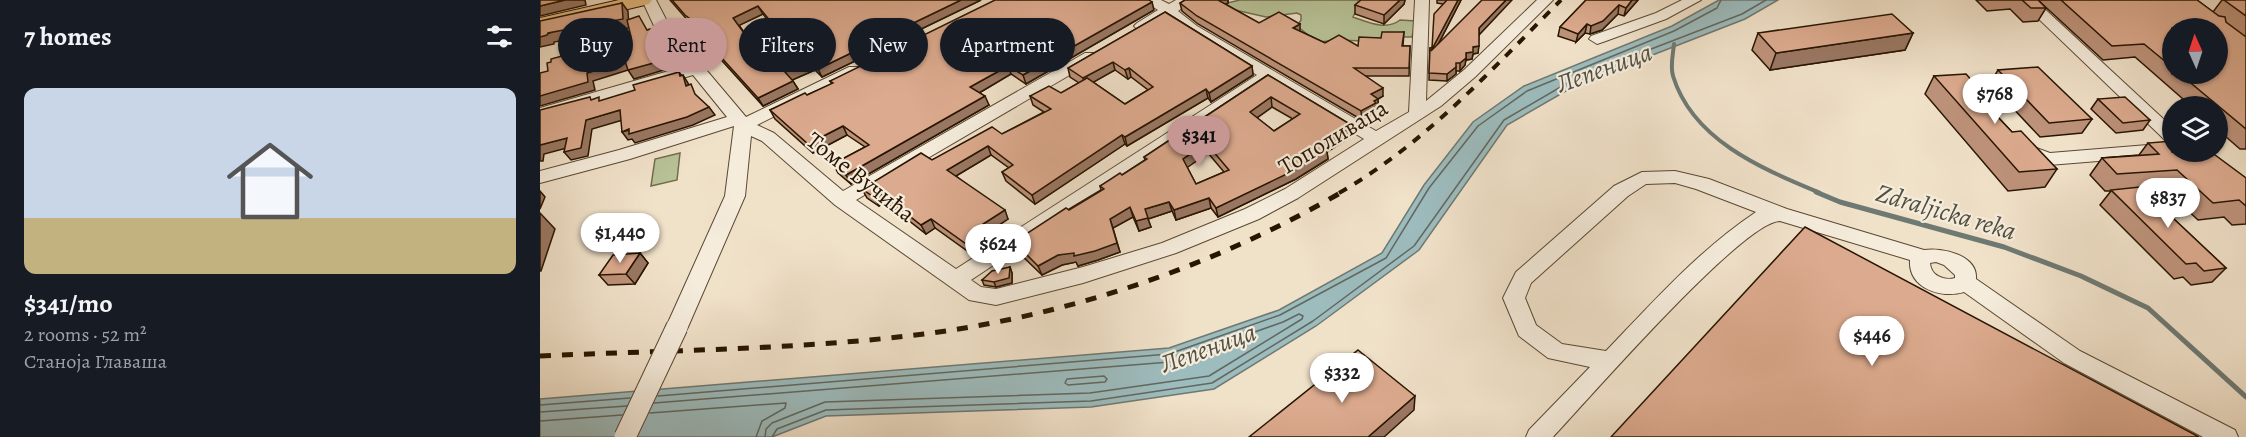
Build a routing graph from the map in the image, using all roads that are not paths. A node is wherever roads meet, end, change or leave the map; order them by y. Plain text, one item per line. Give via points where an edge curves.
1 (617, 0) edge
2 (643, 0) edge
3 (649, 0) edge
4 (1149, 0) edge
5 (1186, 0) edge
6 (1422, 0) edge
7 (1546, 0) edge
8 (1694, 0) edge
9 (2026, 0) edge
10 (1168, 11) junction
11 (540, 16) edge
12 (658, 18) edge
13 (540, 24) edge
14 (1128, 35) edge
15 (1597, 39) dead end
16 (1107, 46) edge
17 (684, 72) edge
18 (701, 72) edge
19 (850, 72) edge
20 (1270, 74) junction
21 (540, 114) edge
22 (1417, 116) junction
23 (740, 122) junction
24 (2162, 128) edge
25 (2010, 135) edge
26 (768, 137) junction
27 (1376, 139) junction
28 (742, 149) junction
29 (2162, 150) edge
30 (540, 177) edge
31 (842, 200) junction
32 (1780, 214) junction
33 (957, 279) junction
34 (976, 294) joint
35 (1611, 361) junction
36 (625, 437) edge
37 (1538, 437) edge
38 (2226, 437) edge

1 - 11 main road
2 - 13 main road
3 - 12 street, Томе Вучића
4 - 10 street
5 - 10 street
6 - 22 street
7 - 22 street, Тополиваца via 1445,95
8 - 15 street
9 - 24 street
10 - 14 street
10 - 20 street
16 - 31 street
17 - 21 street
18 - 23 street, Томе Вучића
19 - 23 street
20 - 27 street
20 - 33 street
22 - 27 street, Тополиваца
23 - 26 street, Томе Вучића
23 - 28 street
23 - 30 street
25 - 29 street via 2024,151 2049,159
26 - 28 street via 753,140
26 - 31 street, Томе Вучића
27 - 34 street, Тополиваца via 1304,186 1211,231 1126,262 1027,289 996,297
28 - 36 street, bridge via 735,196
31 - 33 street, Томе Вучића
32 - 35 street via 1768,214 1733,237
32 - 35 street via 1675,177 1642,178 1621,191 1523,278 1514,298 1527,330 1557,352
32 - 38 street via 1924,257 1919,266 1931,281 1955,288 1965,282 2072,357
33 - 34 street, Томе Вучића
35 - 37 street

